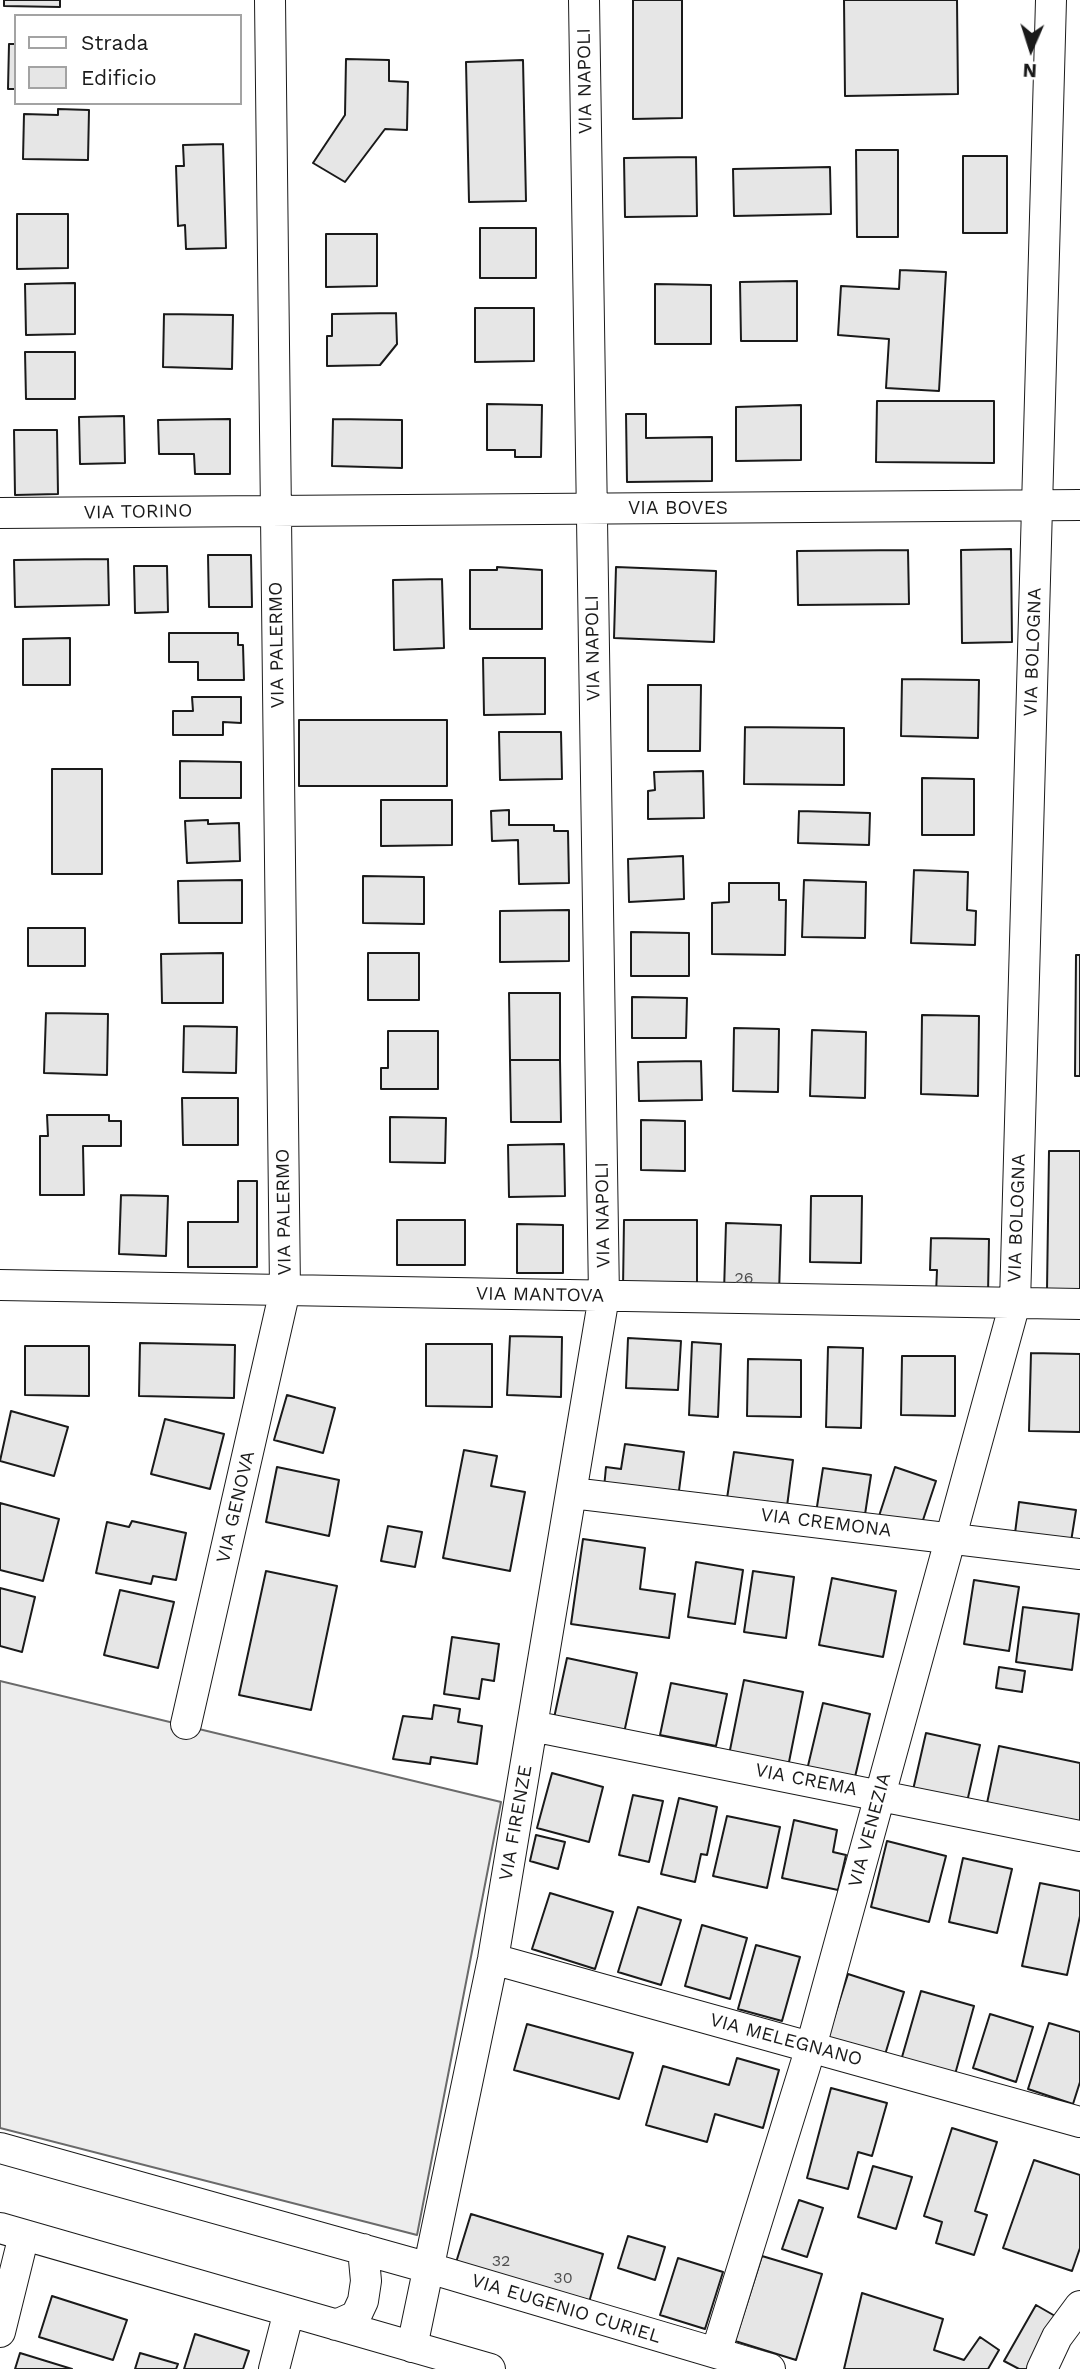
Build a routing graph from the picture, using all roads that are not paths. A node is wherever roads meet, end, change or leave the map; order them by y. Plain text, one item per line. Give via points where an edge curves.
1 (270, 0) edge
2 (584, 0) edge
3 (1051, 0) edge
4 (1080, 505) edge
5 (1037, 506) junction
6 (592, 508) junction
7 (276, 510) junction
8 (0, 513) edge
9 (0, 1285) edge
10 (285, 1290) junction
11 (604, 1296) junction
12 (1015, 1303) junction
13 (1080, 1304) edge
14 (572, 1493) junction
15 (952, 1538) junction
16 (1080, 1554) edge
17 (186, 1724) dead end
18 (532, 1726) junction
19 (880, 1794) junction
20 (1080, 1836) edge
21 (493, 1959) junction
22 (811, 2047) junction
23 (1080, 2122) edge
24 (0, 2148) edge
25 (12, 2231) edge
26 (363, 2249) junction
27 (429, 2268) junction
28 (1080, 2306) edge
29 (289, 2311) junction
30 (336, 2325) junction
31 (0, 2332) edge
32 (412, 2347) junction
33 (716, 2354) junction
34 (481, 2368) edge
35 (274, 2369) edge
36 (770, 2369) edge
37 (1042, 2369) edge

1 - 7 street, VIA PALERMO
2 - 6 street, VIA NAPOLI
3 - 5 street, VIA BOLOGNA
4 - 5 street, VIA BOVES
5 - 6 street, VIA BOVES
5 - 12 street, VIA BOLOGNA
6 - 7 street, VIA BOVES
6 - 11 street, VIA NAPOLI
7 - 8 street, VIA TORINO
7 - 10 street, VIA PALERMO
9 - 10 street, VIA MANTOVA
10 - 11 street, VIA MANTOVA
10 - 17 street, VIA GENOVA
11 - 12 street, VIA MANTOVA
11 - 14 street, VIA FIRENZE
12 - 13 street, VIA MANTOVA
12 - 15 street, VIA VENEZIA
14 - 15 street, VIA CREMONA
14 - 18 street, VIA FIRENZE
15 - 16 street, VIA CREMONA
15 - 19 street, VIA VENEZIA
18 - 19 street, VIA CREMA
18 - 21 street, VIA FIRENZE
19 - 20 street, VIA CREMA
19 - 22 street, VIA VENEZIA
21 - 22 street, VIA MELEGNANO
21 - 27 street, VIA FIRENZE
22 - 23 street, VIA MELEGNANO
22 - 33 street, VIA VENEZIA
24 - 26 street, VIA EUGENIO CURIEL
25 - 29 street
25 - 31 street
26 - 27 street, VIA EUGENIO CURIEL
26 - 30 street via 363,2301 356,2316
27 - 32 street, VIA FIRENZE
27 - 33 street, VIA EUGENIO CURIEL
28 - 37 street via 1057,2337
29 - 30 street
29 - 35 street
30 - 32 street
32 - 34 street
33 - 36 street, VIA EUGENIO CURIEL

